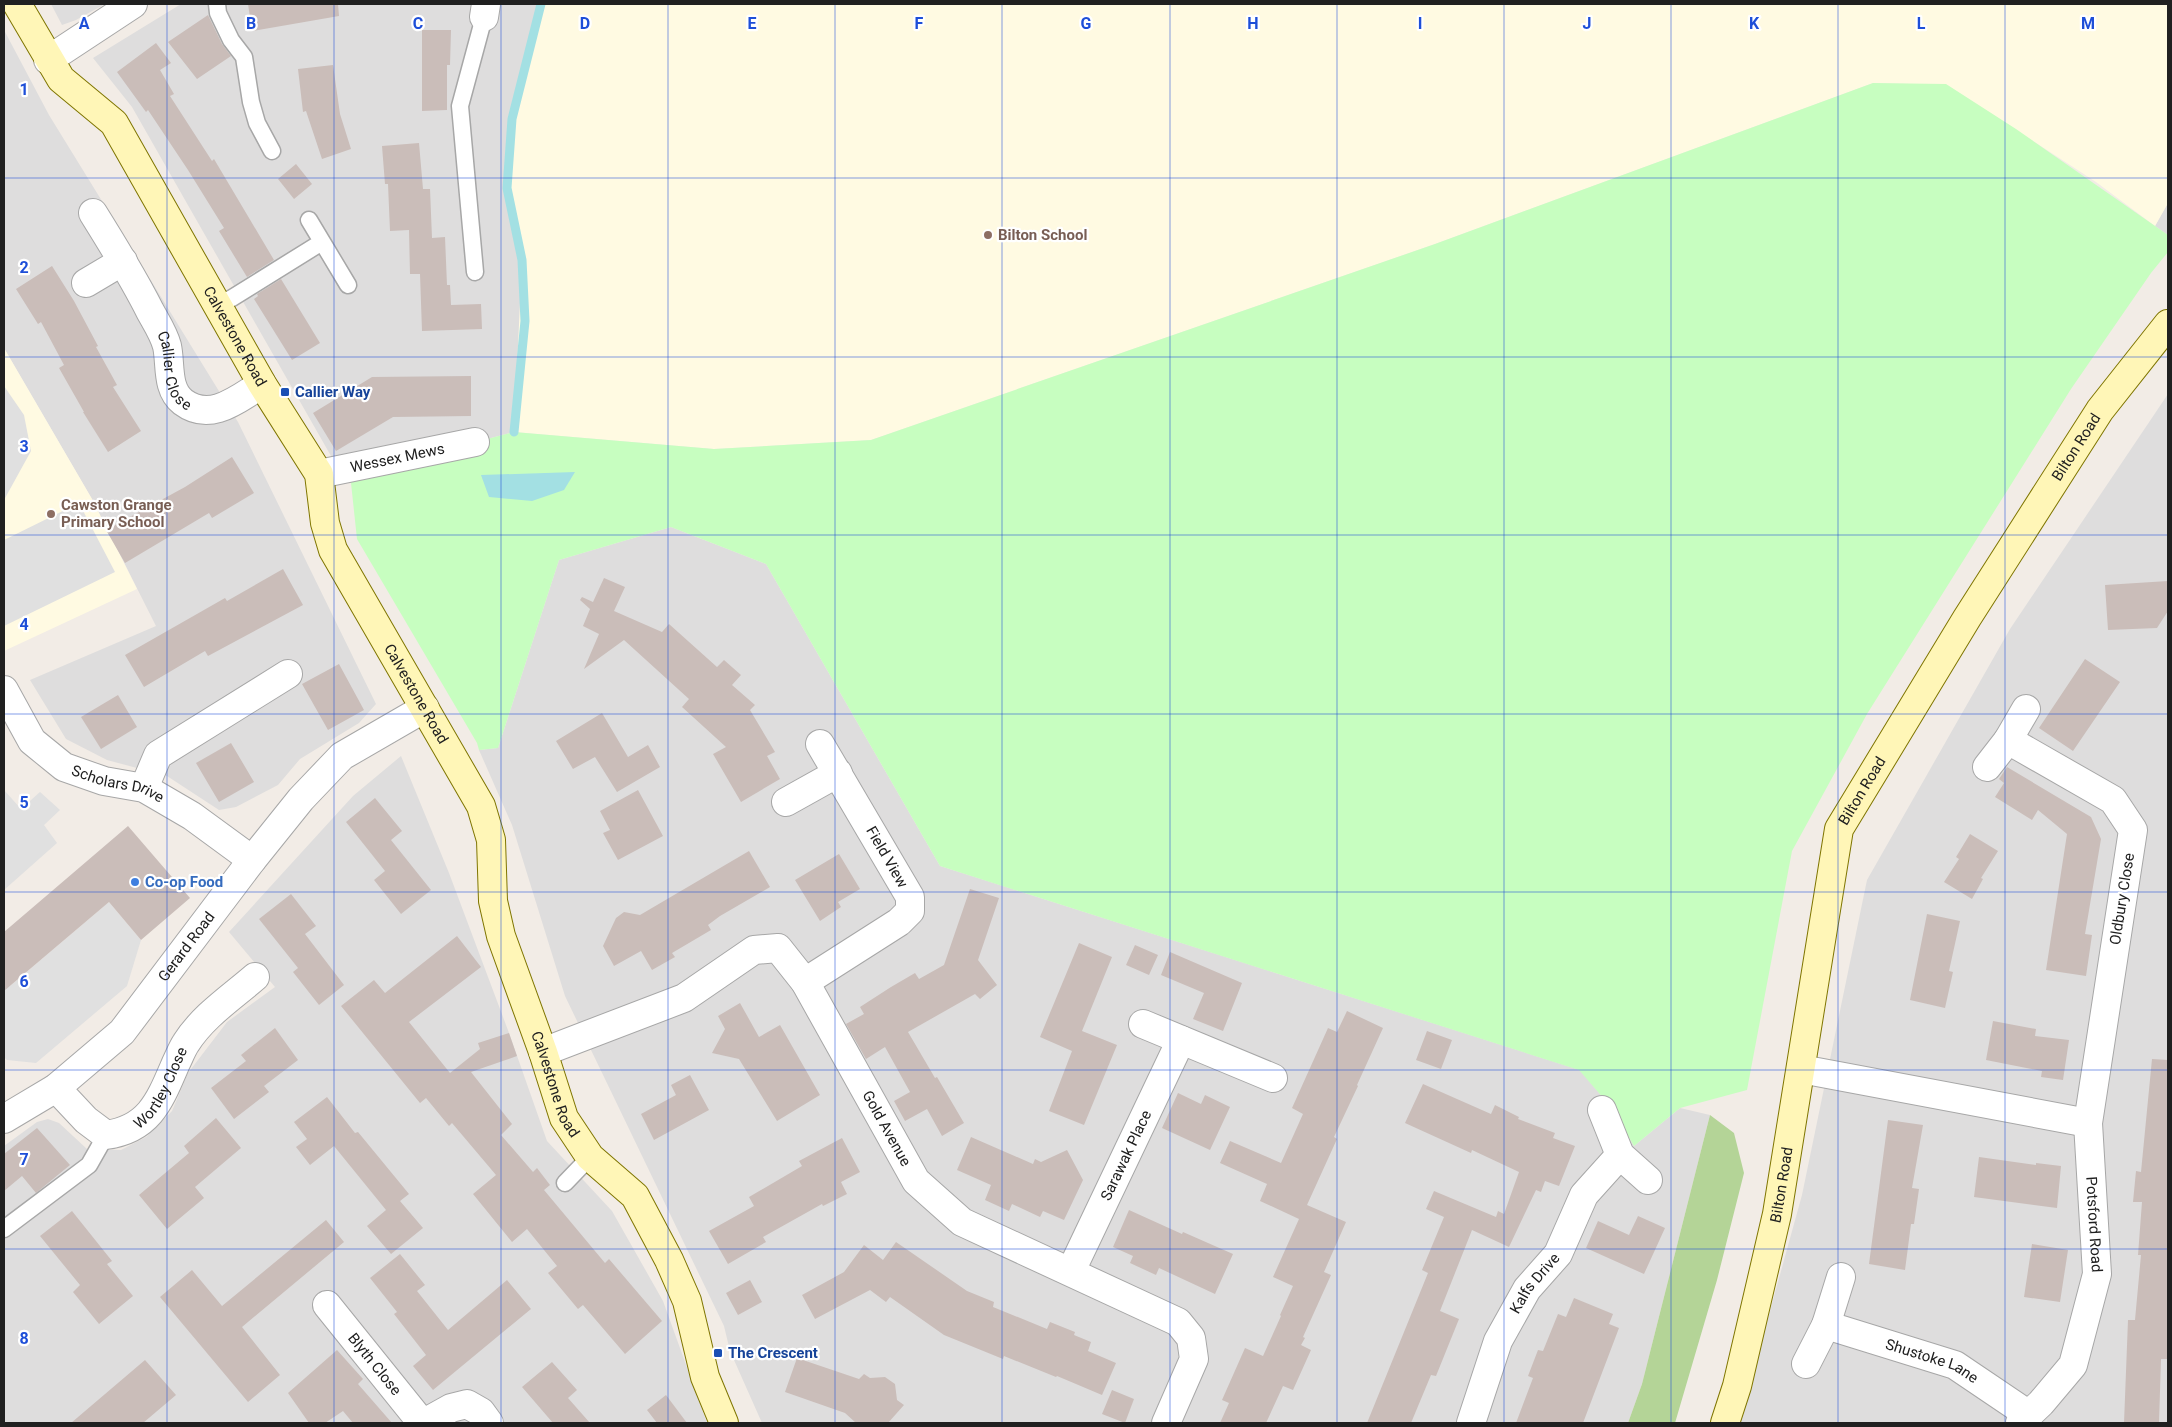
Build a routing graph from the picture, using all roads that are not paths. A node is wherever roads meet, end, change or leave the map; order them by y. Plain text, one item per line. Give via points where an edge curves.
1 (17, 4) edge
2 (133, 4) edge
3 (217, 4) edge
4 (485, 11) edge
5 (48, 60) junction
6 (272, 151) dead end
7 (93, 213) dead end
8 (309, 220) dead end
9 (322, 242) junction
10 (123, 261) junction
11 (475, 272) dead end
12 (86, 283) dead end
13 (348, 285) dead end
14 (217, 305) junction
15 (2168, 324) edge
16 (262, 384) junction
17 (476, 442) dead end
18 (319, 474) junction
19 (288, 674) dead end
20 (4, 690) edge
21 (425, 708) junction
22 (2026, 709) dead end
23 (2008, 740) junction
24 (820, 744) dead end
25 (1987, 767) dead end
26 (838, 773) junction
27 (144, 788) junction
28 (786, 802) dead end
29 (252, 860) junction
30 (255, 977) dead end
31 (805, 982) junction
32 (1143, 1024) dead end
33 (1181, 1040) junction
34 (543, 1052) junction
35 (1801, 1070) junction
36 (1273, 1078) dead end
37 (56, 1088) junction
38 (1602, 1110) dead end
39 (4, 1119) edge
40 (2088, 1123) junction
41 (106, 1135) junction
42 (1620, 1155) junction
43 (590, 1157) junction
44 (1648, 1180) dead end
45 (565, 1183) dead end
46 (4, 1229) edge
47 (1071, 1272) junction
48 (1841, 1277) dead end
49 (327, 1304) dead end
50 (1826, 1325) junction
51 (1806, 1364) dead end
52 (2025, 1419) edge
53 (423, 1423) edge
54 (489, 1423) edge
55 (724, 1423) edge
56 (1166, 1423) edge
57 (1471, 1423) edge
58 (1725, 1423) edge

1 - 5 street, Calvestone Road
2 - 5 street
3 - 6 lane via 231,40 244,58 257,123
4 - 11 lane via 460,106
5 - 14 street, Calvestone Road via 60,79 114,123
7 - 10 street, Callier Close
8 - 9 lane
9 - 13 lane
9 - 14 lane
10 - 12 street
10 - 16 street, Callier Close via 167,345 170,378 184,403 213,411
14 - 16 street, Calvestone Road
15 - 35 street, Bilton Road via 2100,410 1966,618 1839,829
16 - 18 street, Calvestone Road
17 - 18 street, Wessex Mews
18 - 21 street, Calvestone Road via 333,550
19 - 27 street via 158,755
20 - 27 street, Scholars Drive via 32,741 64,767 104,781
21 - 29 street, Gerard Road via 342,756 301,799
21 - 34 street, Calvestone Road via 481,806 491,840 493,901 501,936
22 - 23 street
23 - 25 street
23 - 40 street, Oldbury Close via 2112,800 2133,830
24 - 26 street, Field View
26 - 28 street
26 - 31 street, Field View via 910,897 910,911 899,922
27 - 29 street, Scholars Drive via 192,816
29 - 37 street, Gerard Road via 122,1032
30 - 41 street, Wortley Close via 200,1024 185,1044 152,1112 121,1133
31 - 34 street, Gold Avenue via 778,948 754,950 684,998
31 - 47 street, Gold Avenue via 916,1181 962,1222
32 - 33 street
33 - 36 street
33 - 47 street, Sarawak Place
34 - 43 street, Calvestone Road via 564,1118
35 - 40 street
35 - 58 street, Bilton Road via 1777,1214 1737,1386
37 - 39 street, Gerard Road
37 - 41 street via 86,1120
38 - 42 street
40 - 52 street, Potsford Road via 2097,1274 2073,1365
41 - 46 lane via 89,1165
42 - 44 street
42 - 57 street, Kalfs Drive via 1584,1195 1558,1254 1527,1289 1498,1341
43 - 45 lane
43 - 55 street, Calvestone Road via 635,1196 669,1260 687,1301 705,1377
47 - 56 street, Gold Avenue via 1178,1322 1191,1338 1194,1359
48 - 50 street
49 - 53 street, Blyth Close
50 - 51 street
50 - 52 street, Shustoke Lane via 1955,1364
53 - 54 street, Blyth Close via 451,1408 467,1404

